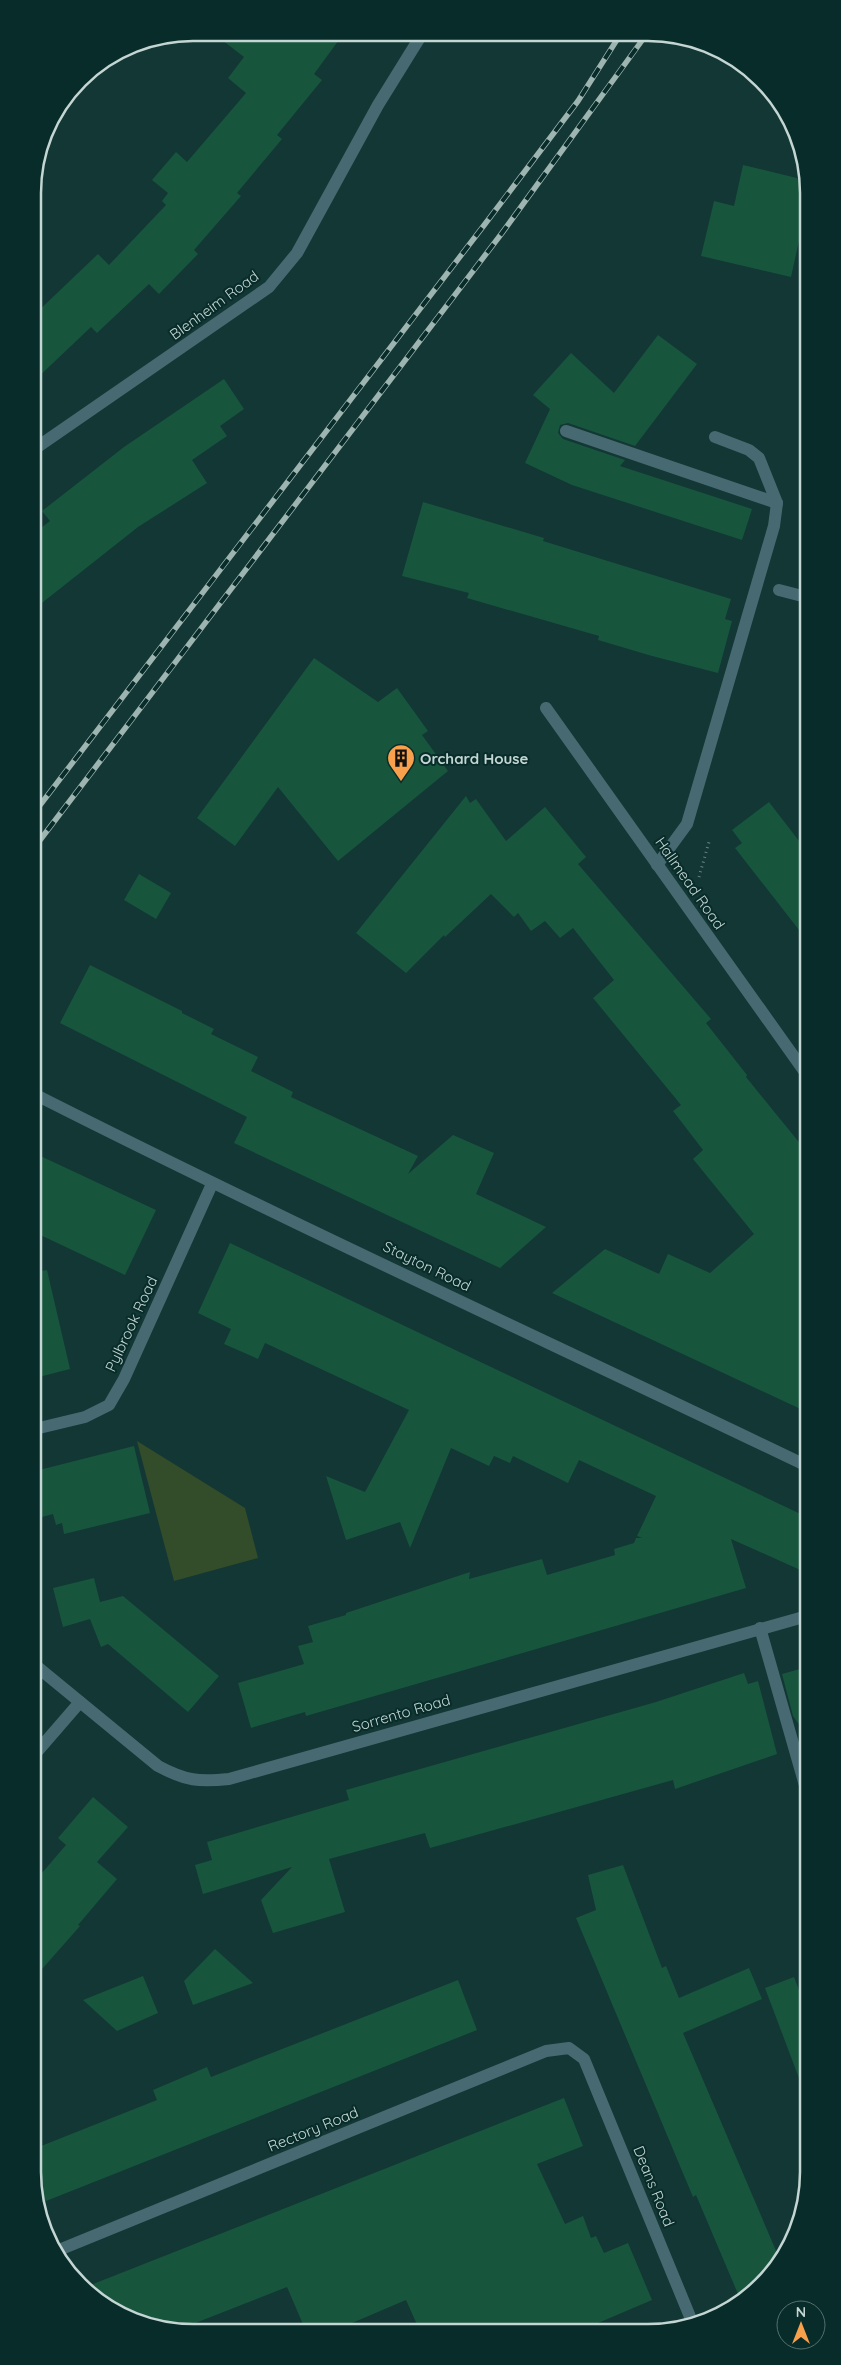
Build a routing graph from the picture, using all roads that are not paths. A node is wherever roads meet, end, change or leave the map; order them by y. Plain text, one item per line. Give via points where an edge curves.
1 (418, 41) edge
2 (566, 431) dead end
3 (715, 437) dead end
4 (42, 444) edge
5 (777, 503) junction
6 (779, 590) dead end
7 (800, 595) edge
8 (546, 708) dead end
9 (657, 865) junction
10 (800, 1065) edge
11 (42, 1098) edge
12 (212, 1184) junction
13 (41, 1428) edge
14 (799, 1462) edge
15 (799, 1618) edge
16 (760, 1628) junction
17 (41, 1670) edge
18 (80, 1702) junction
19 (41, 1747) edge
20 (799, 1765) edge
21 (584, 2059) joint
22 (62, 2249) edge
23 (690, 2318) edge

1 - 4 street, Blenheim Road via 378,105 297,253 269,287
2 - 5 street
3 - 5 street via 759,458
5 - 9 street via 774,526 687,824
6 - 7 street
8 - 9 street, Hallmead Road
9 - 10 street, Hallmead Road
11 - 12 street, Stayton Road
12 - 13 street, Pylbrook Road via 124,1379 109,1405 85,1418
12 - 14 street, Stayton Road
15 - 16 street, Sorrento Road
16 - 18 street, Sorrento Road via 230,1779 200,1782 180,1778 158,1766
16 - 20 street
17 - 18 street, Sorrento Road
18 - 19 street
21 - 22 street, Rectory Road via 569,2048 546,2052
21 - 23 street, Deans Road

